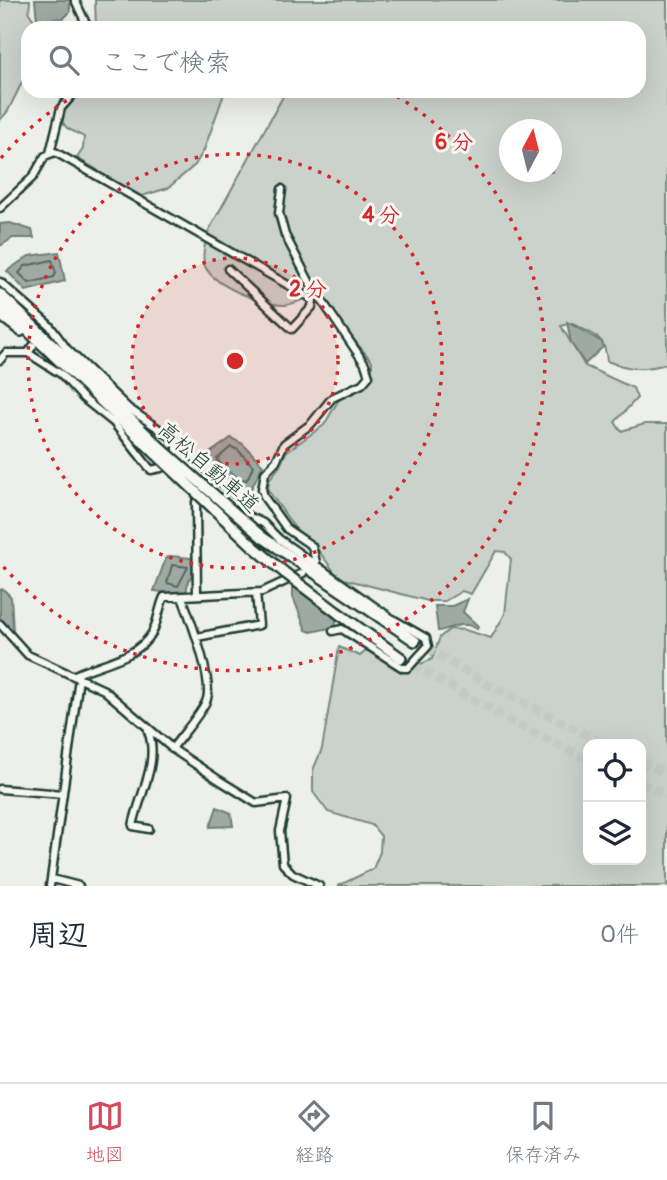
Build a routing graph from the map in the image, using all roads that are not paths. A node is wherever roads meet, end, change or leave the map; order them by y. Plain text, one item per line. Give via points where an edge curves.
1 (75, 0) edge
2 (85, 21) edge
3 (70, 98) edge
4 (50, 152) junction
5 (282, 190) dead end
6 (0, 208) edge
7 (228, 269) dead end
8 (0, 282) edge
9 (0, 294) edge
10 (0, 304) edge
11 (9, 316) edge
12 (50, 326) junction
13 (28, 331) junction
14 (45, 333) dead end
15 (33, 346) dead end
16 (28, 353) junction
17 (0, 360) edge
18 (159, 452) junction
19 (177, 453) junction
20 (210, 484) junction
21 (314, 564) junction
22 (303, 573) dead end
23 (256, 593) junction
24 (197, 595) junction
25 (182, 597) junction
26 (0, 624) edge
27 (333, 631) dead end
28 (197, 637) junction
29 (415, 641) tunnel mouth
30 (401, 658) tunnel mouth
31 (77, 676) junction
32 (146, 726) junction
33 (172, 749) junction
34 (0, 789) edge
35 (63, 794) junction
36 (149, 829) dead end
37 (51, 883) edge
38 (79, 886) edge
39 (319, 886) edge

1 - 2 street
3 - 4 street via 61,108
4 - 6 street via 33,177
4 - 7 street via 309,297 313,304 292,329
5 - 21 street via 281,225 310,283 369,376 332,398 311,424 284,444 263,482 264,497 287,529 312,546
8 - 12 street
9 - 11 highway
10 - 11 highway
11 - 13 highway
12 - 14 street
12 - 19 street via 66,349 128,408 177,441
13 - 18 highway, 高松自動車道
13 - 18 highway, 高松自動車道
15 - 16 street
16 - 17 street via 6,354
16 - 19 street via 61,374 114,423 151,470 161,468
18 - 29 highway, 高松自動車道, bridge via 262,537
18 - 30 highway, 高松自動車道, bridge via 254,547
19 - 20 street
20 - 21 street
20 - 24 street via 196,502
21 - 27 street via 426,638 428,646 403,668 342,629
22 - 23 street
23 - 24 street
23 - 28 street via 259,625
24 - 25 street
25 - 28 street
25 - 31 street via 162,599 153,632 140,646
26 - 31 street via 28,655
28 - 33 street via 207,700
31 - 32 street via 104,690
31 - 35 street
32 - 33 street
32 - 36 street via 153,745 133,826
33 - 39 street via 256,803 287,799 280,831 283,864
34 - 35 street
35 - 37 street
37 - 38 street

